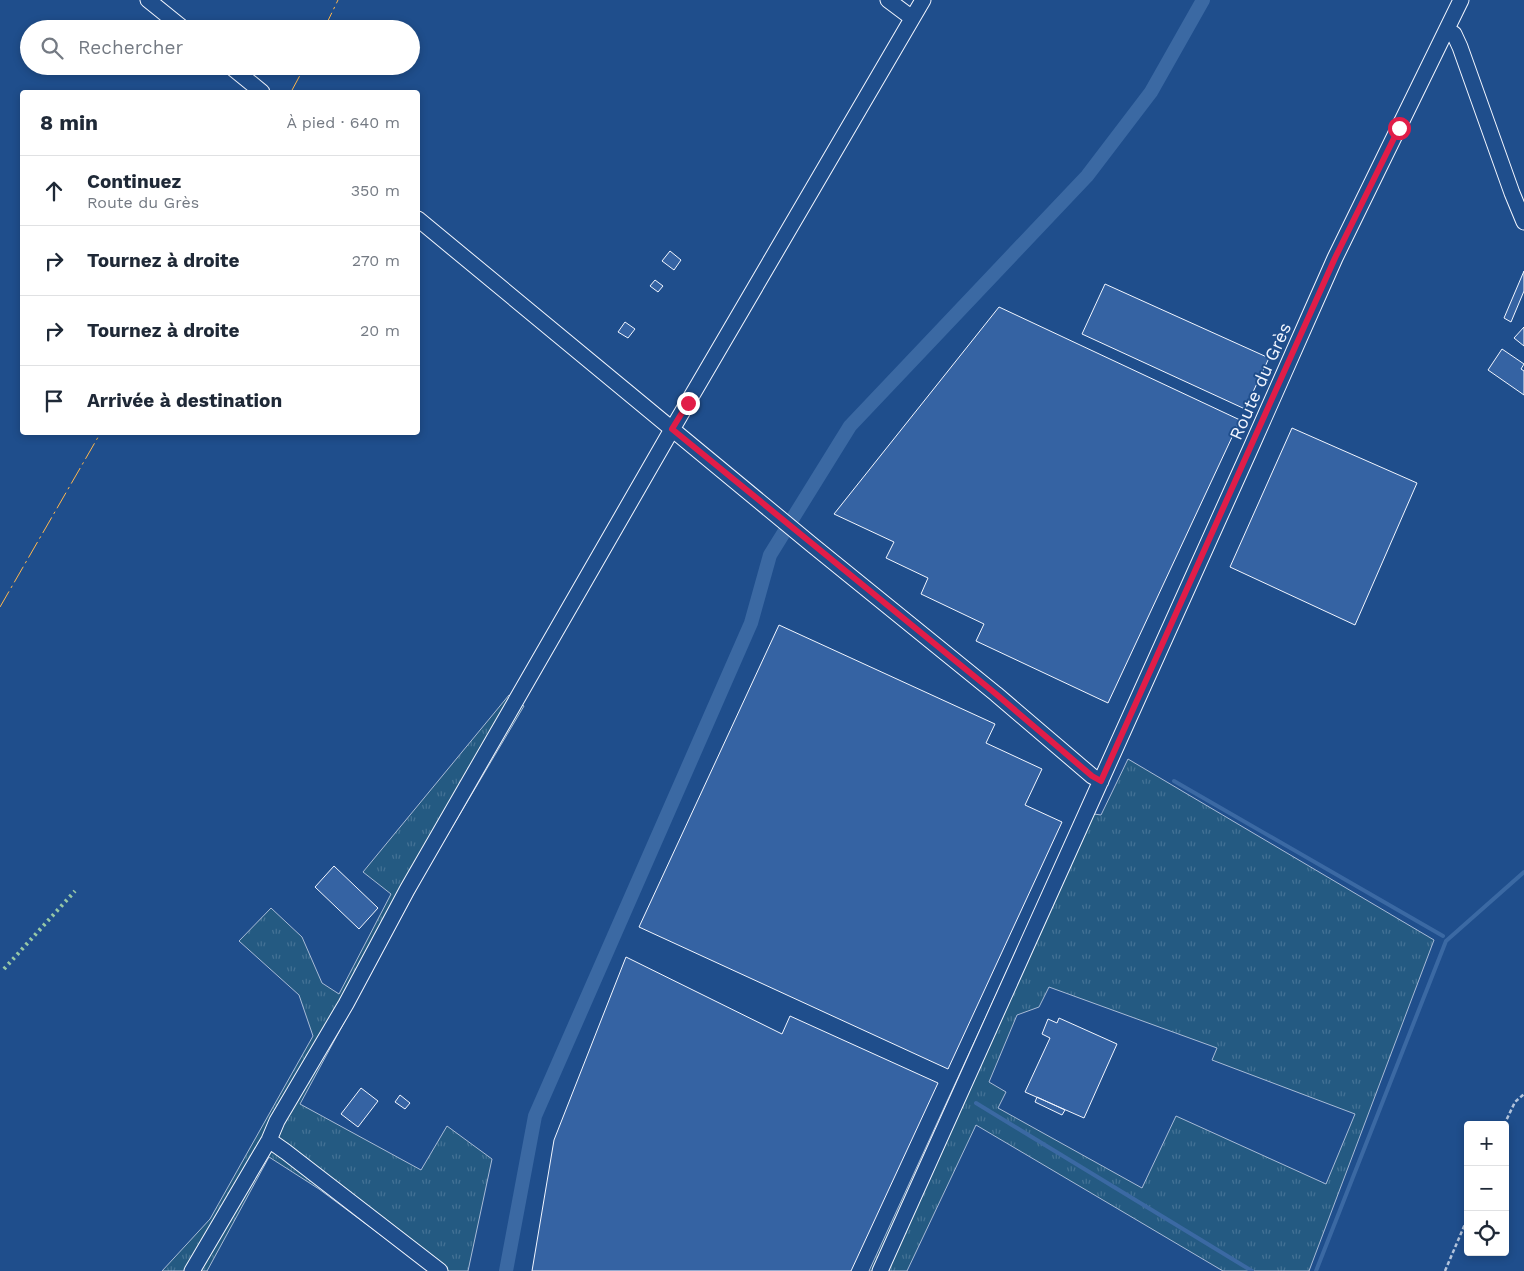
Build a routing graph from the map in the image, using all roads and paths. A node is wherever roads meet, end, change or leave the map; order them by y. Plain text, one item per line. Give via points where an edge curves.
1 (148, 0) edge
2 (888, 0) edge
3 (923, 0) edge
4 (1461, 0) edge
5 (912, 18) junction
6 (173, 20) edge
7 (1447, 29) junction
8 (241, 75) edge
9 (260, 90) edge
10 (420, 222) edge
11 (1524, 222) edge
12 (672, 429) junction
13 (1101, 781) junction
14 (1524, 1094) edge
15 (1506, 1121) edge
16 (269, 1140) junction
17 (1464, 1226) edge
18 (192, 1271) edge
19 (440, 1271) edge
20 (880, 1271) edge
21 (1445, 1271) edge

1 - 6 street
2 - 5 street
3 - 5 street
4 - 7 street, Route du Grès
5 - 12 street
7 - 11 street via 1454,34 1460,47
7 - 13 street, Route du Grès via 1335,258
8 - 9 street
10 - 12 street
12 - 13 street
12 - 16 street via 407,890
13 - 20 street, Route du Grès
14 - 15 path via 1515,1102
16 - 18 street
16 - 19 street
17 - 21 path

